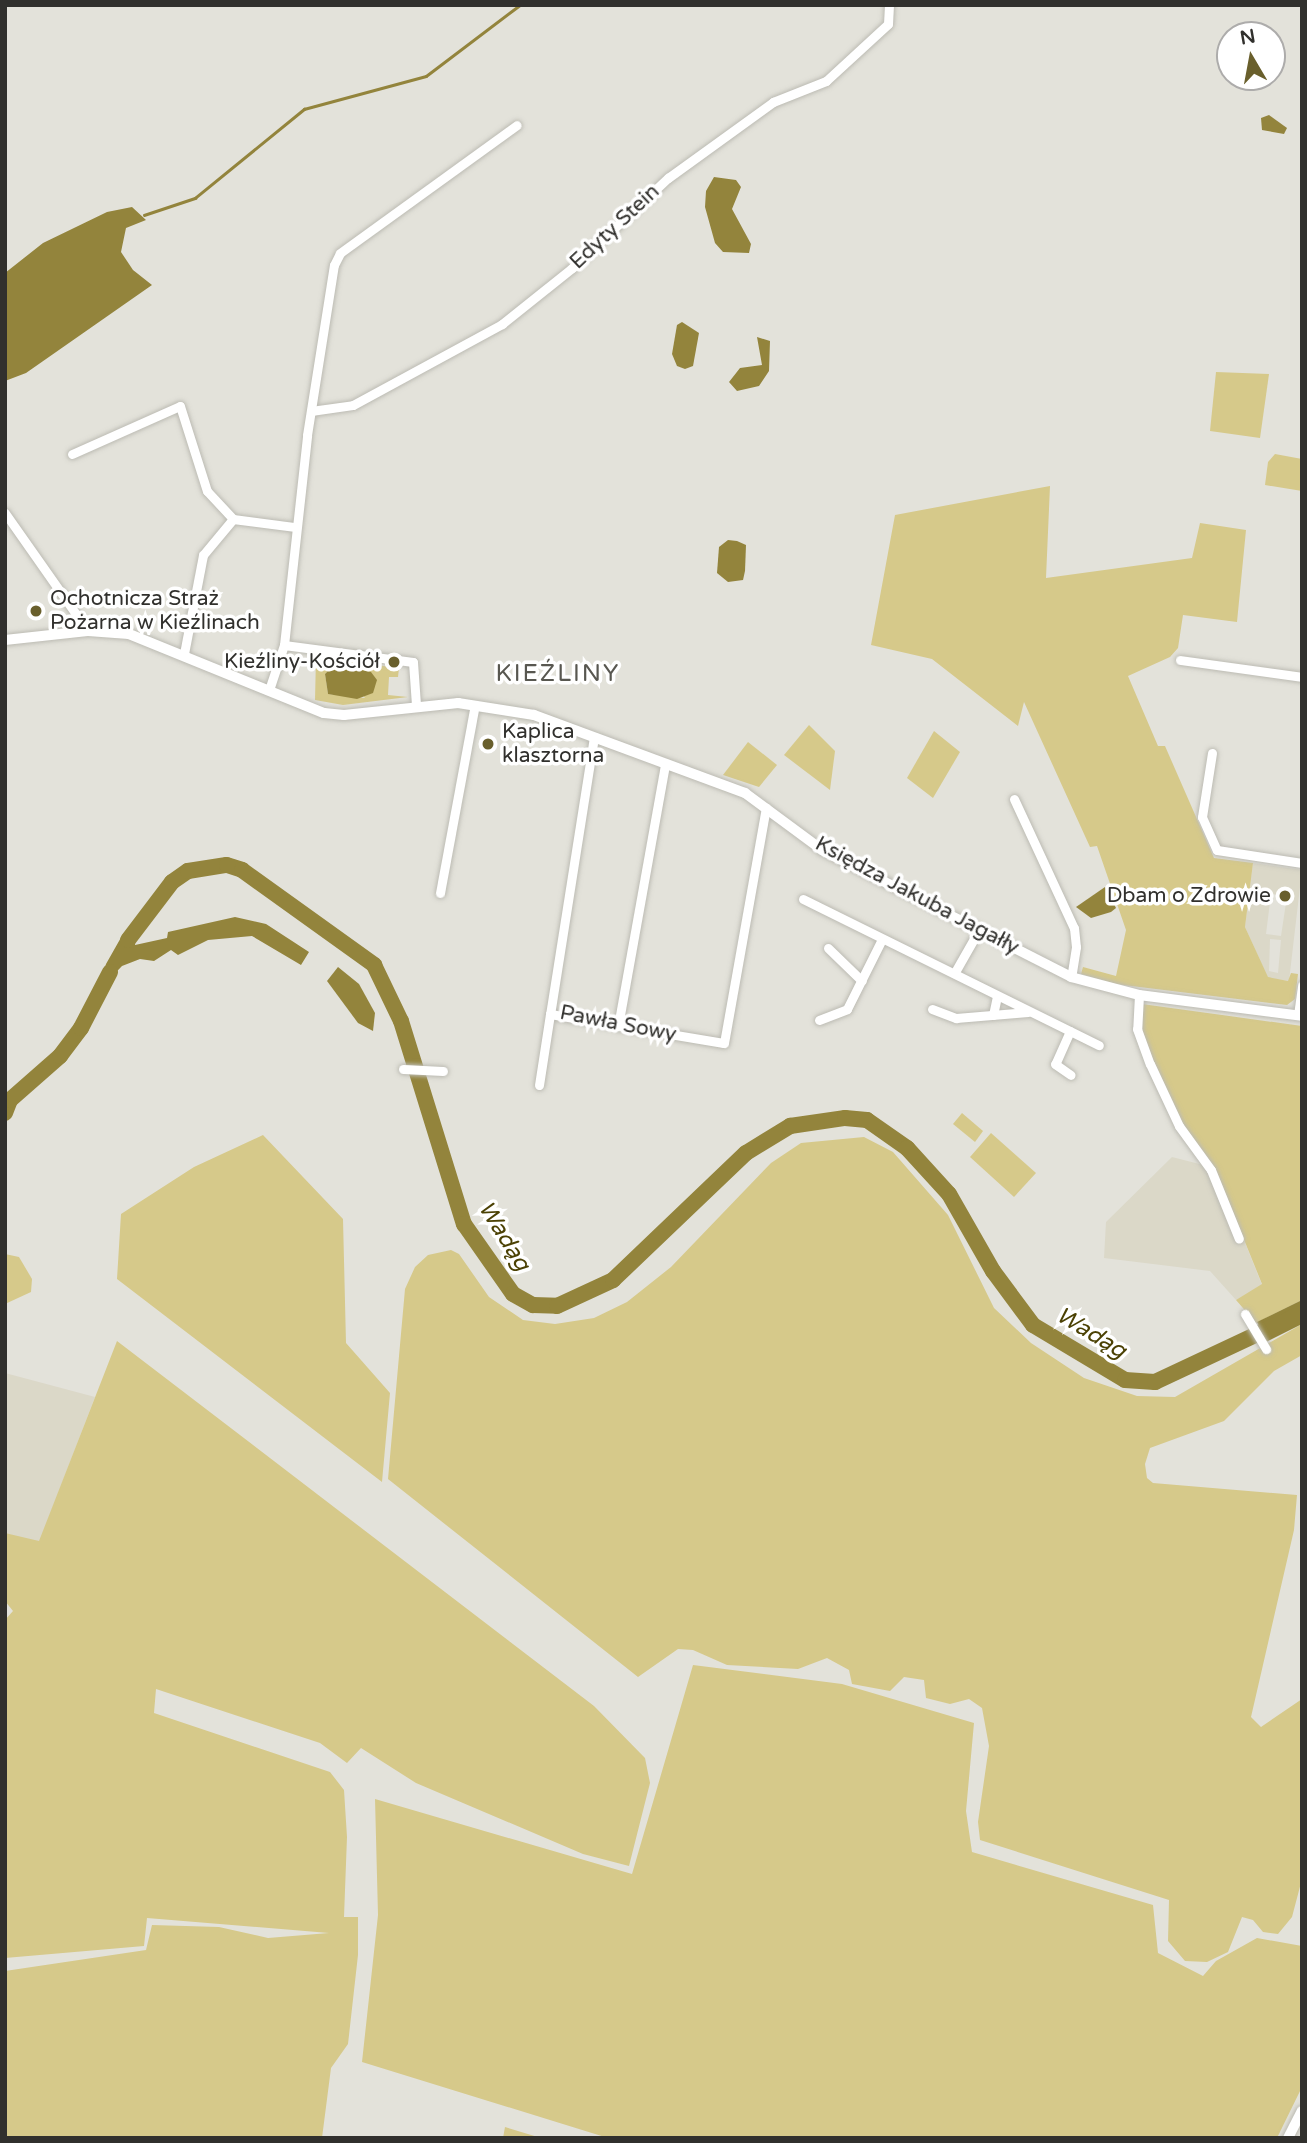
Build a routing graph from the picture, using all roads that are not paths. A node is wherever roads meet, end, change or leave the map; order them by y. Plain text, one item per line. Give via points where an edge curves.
1 (889, 5) edge
2 (517, 125) dead end
3 (311, 411) junction
4 (72, 454) dead end
5 (5, 513) edge
6 (233, 519) junction
7 (295, 527) junction
8 (88, 631) junction
9 (5, 640) edge
10 (284, 645) junction
11 (184, 654) junction
12 (1180, 660) dead end
13 (1302, 677) edge
14 (269, 690) junction
15 (416, 705) junction
16 (475, 705) junction
17 (594, 737) junction
18 (1212, 753) dead end
19 (665, 764) junction
20 (1014, 799) dead end
21 (766, 808) junction
22 (1302, 863) edge
23 (440, 893) dead end
24 (803, 899) dead end
25 (979, 930) junction
26 (882, 939) junction
27 (828, 948) dead end
28 (955, 972) junction
29 (1071, 977) junction
30 (862, 981) junction
31 (1302, 985) edge
32 (1139, 995) junction
33 (997, 996) junction
34 (932, 1009) dead end
35 (1030, 1012) junction
36 (550, 1014) junction
37 (993, 1016) junction
38 (1300, 1016) edge
39 (819, 1020) dead end
40 (618, 1026) junction
41 (1070, 1031) junction
42 (1099, 1045) dead end
43 (403, 1069) dead end
44 (443, 1071) dead end
45 (1071, 1075) dead end
46 (539, 1085) dead end
47 (1239, 1239) dead end
48 (1245, 1314) dead end
49 (1266, 1349) dead end
50 (1302, 2111) edge
51 (1288, 2138) edge

1 - 3 street, Edyty Stein via 888,24 826,81 773,102 668,178 572,268 502,324 353,405
2 - 3 street via 340,253 334,265 323,359
3 - 7 street
4 - 6 street via 180,406 207,491
5 - 8 street
6 - 7 street
6 - 11 street via 203,555
7 - 10 street
8 - 9 street, Księdza Jakuba Jagałły
8 - 11 street, Księdza Jakuba Jagałły via 129,635
10 - 14 street
10 - 15 street via 413,662
11 - 14 street, Księdza Jakuba Jagałły
12 - 13 street
14 - 15 street, Księdza Jakuba Jagałły via 324,713 344,715
15 - 16 street, Księdza Jakuba Jagałły
16 - 17 street, Księdza Jakuba Jagałły via 534,715
16 - 23 street
17 - 19 street, Księdza Jakuba Jagałły
17 - 36 street, Pawła Sowy
18 - 22 street via 1202,817 1217,850
19 - 21 street, Księdza Jakuba Jagałły via 721,782
19 - 40 street
20 - 29 street via 1074,928
21 - 25 street, Księdza Jakuba Jagałły via 822,850
21 - 40 street, Pawła Sowy via 724,1043
24 - 26 street
25 - 28 street
25 - 29 street, Księdza Jakuba Jagałły
26 - 28 street
26 - 30 street
27 - 30 street
28 - 33 street
29 - 32 street, Księdza Jakuba Jagałły
30 - 39 street via 847,1009
31 - 38 street
32 - 38 street, Księdza Jakuba Jagałły
32 - 47 street via 1137,1029 1150,1064 1179,1126 1211,1170
33 - 35 street
33 - 37 street
34 - 37 street via 957,1018
35 - 37 street
35 - 41 street
36 - 40 street, Pawła Sowy
36 - 46 street
41 - 42 street
41 - 45 street via 1055,1064
43 - 44 street
48 - 49 street
50 - 51 street

